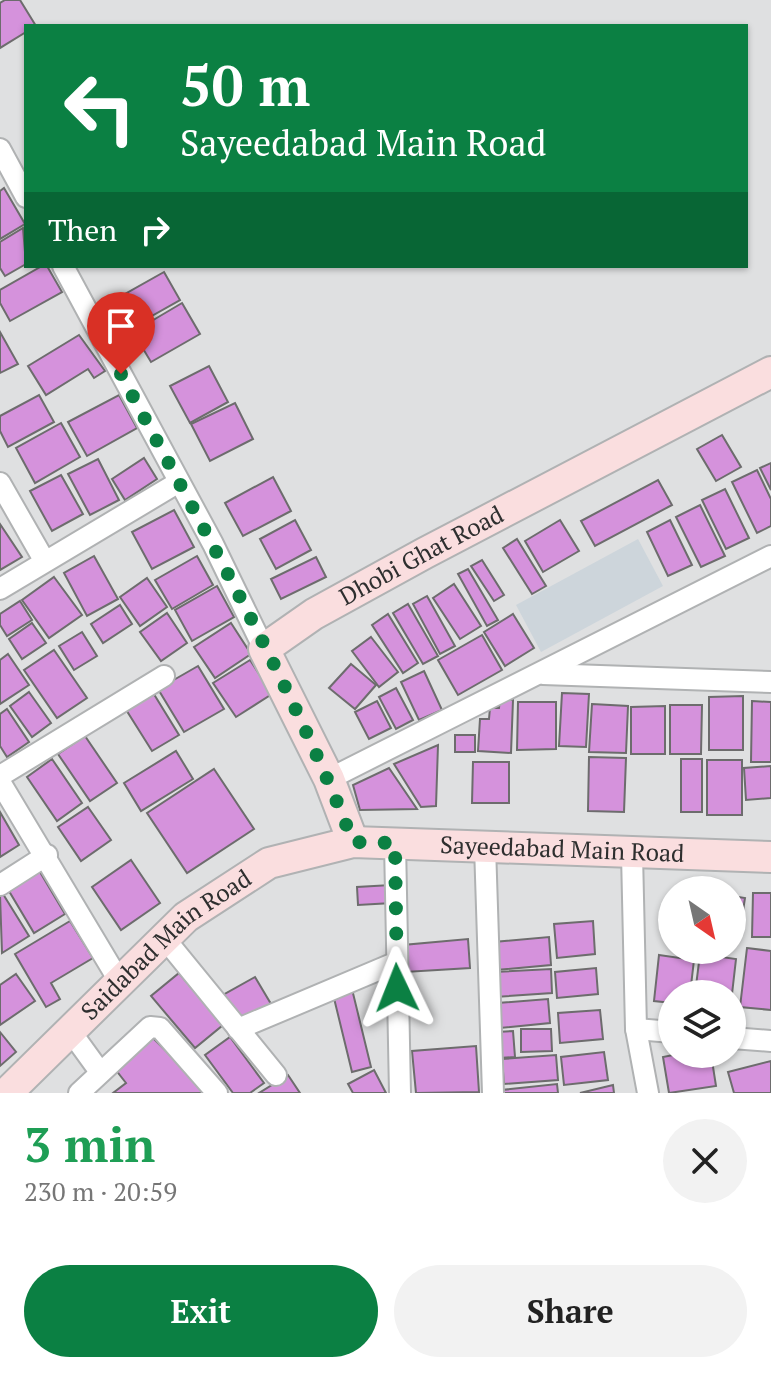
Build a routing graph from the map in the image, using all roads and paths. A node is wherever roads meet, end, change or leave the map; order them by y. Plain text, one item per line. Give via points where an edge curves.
1 (2, 156) edge
2 (24, 194) edge
3 (64, 268) edge
4 (771, 372) edge
5 (179, 482) junction
6 (0, 483) edge
7 (771, 556) edge
8 (44, 560) junction
9 (0, 589) edge
10 (264, 649) junction
11 (541, 674) junction
12 (164, 676) dead end
13 (771, 682) edge
14 (0, 779) edge
15 (329, 779) junction
16 (353, 842) junction
17 (395, 843) junction
18 (485, 846) junction
19 (632, 854) junction
20 (47, 855) junction
21 (771, 857) edge
22 (0, 885) edge
23 (165, 939) junction
24 (397, 962) junction
25 (121, 984) junction
26 (238, 1029) junction
27 (636, 1029) junction
28 (658, 1031) edge
29 (71, 1032) junction
30 (746, 1039) edge
31 (771, 1041) edge
32 (100, 1072) junction
33 (276, 1075) dead end
34 (7, 1093) edge
35 (79, 1093) edge
36 (217, 1093) edge
37 (400, 1093) edge
38 (493, 1093) edge
39 (648, 1093) edge

1 - 2 street
3 - 5 street
4 - 10 main road, Dhobi Ghat Road via 425,553 314,614
5 - 8 street
5 - 10 street
6 - 8 street
7 - 11 street
8 - 9 street
10 - 15 main road
11 - 13 street
11 - 15 street
12 - 14 street
14 - 20 street
15 - 16 main road
16 - 17 main road, Sayeedabad Main Road
16 - 23 main road, Saidabad Main Road via 269,863 186,917
17 - 18 main road, Sayeedabad Main Road
17 - 24 street
18 - 19 main road, Sayeedabad Main Road
18 - 38 street
19 - 21 main road, Sayeedabad Main Road
19 - 27 street
20 - 22 street
20 - 25 street
23 - 25 main road, Saidabad Main Road
23 - 26 street
24 - 26 street
24 - 37 street
25 - 29 main road, Saidabad Main Road
26 - 33 street
27 - 28 street
27 - 39 street
29 - 32 street
29 - 34 main road, Saidabad Main Road
30 - 31 street
32 - 35 street
32 - 36 street via 143,1032 160,1028

